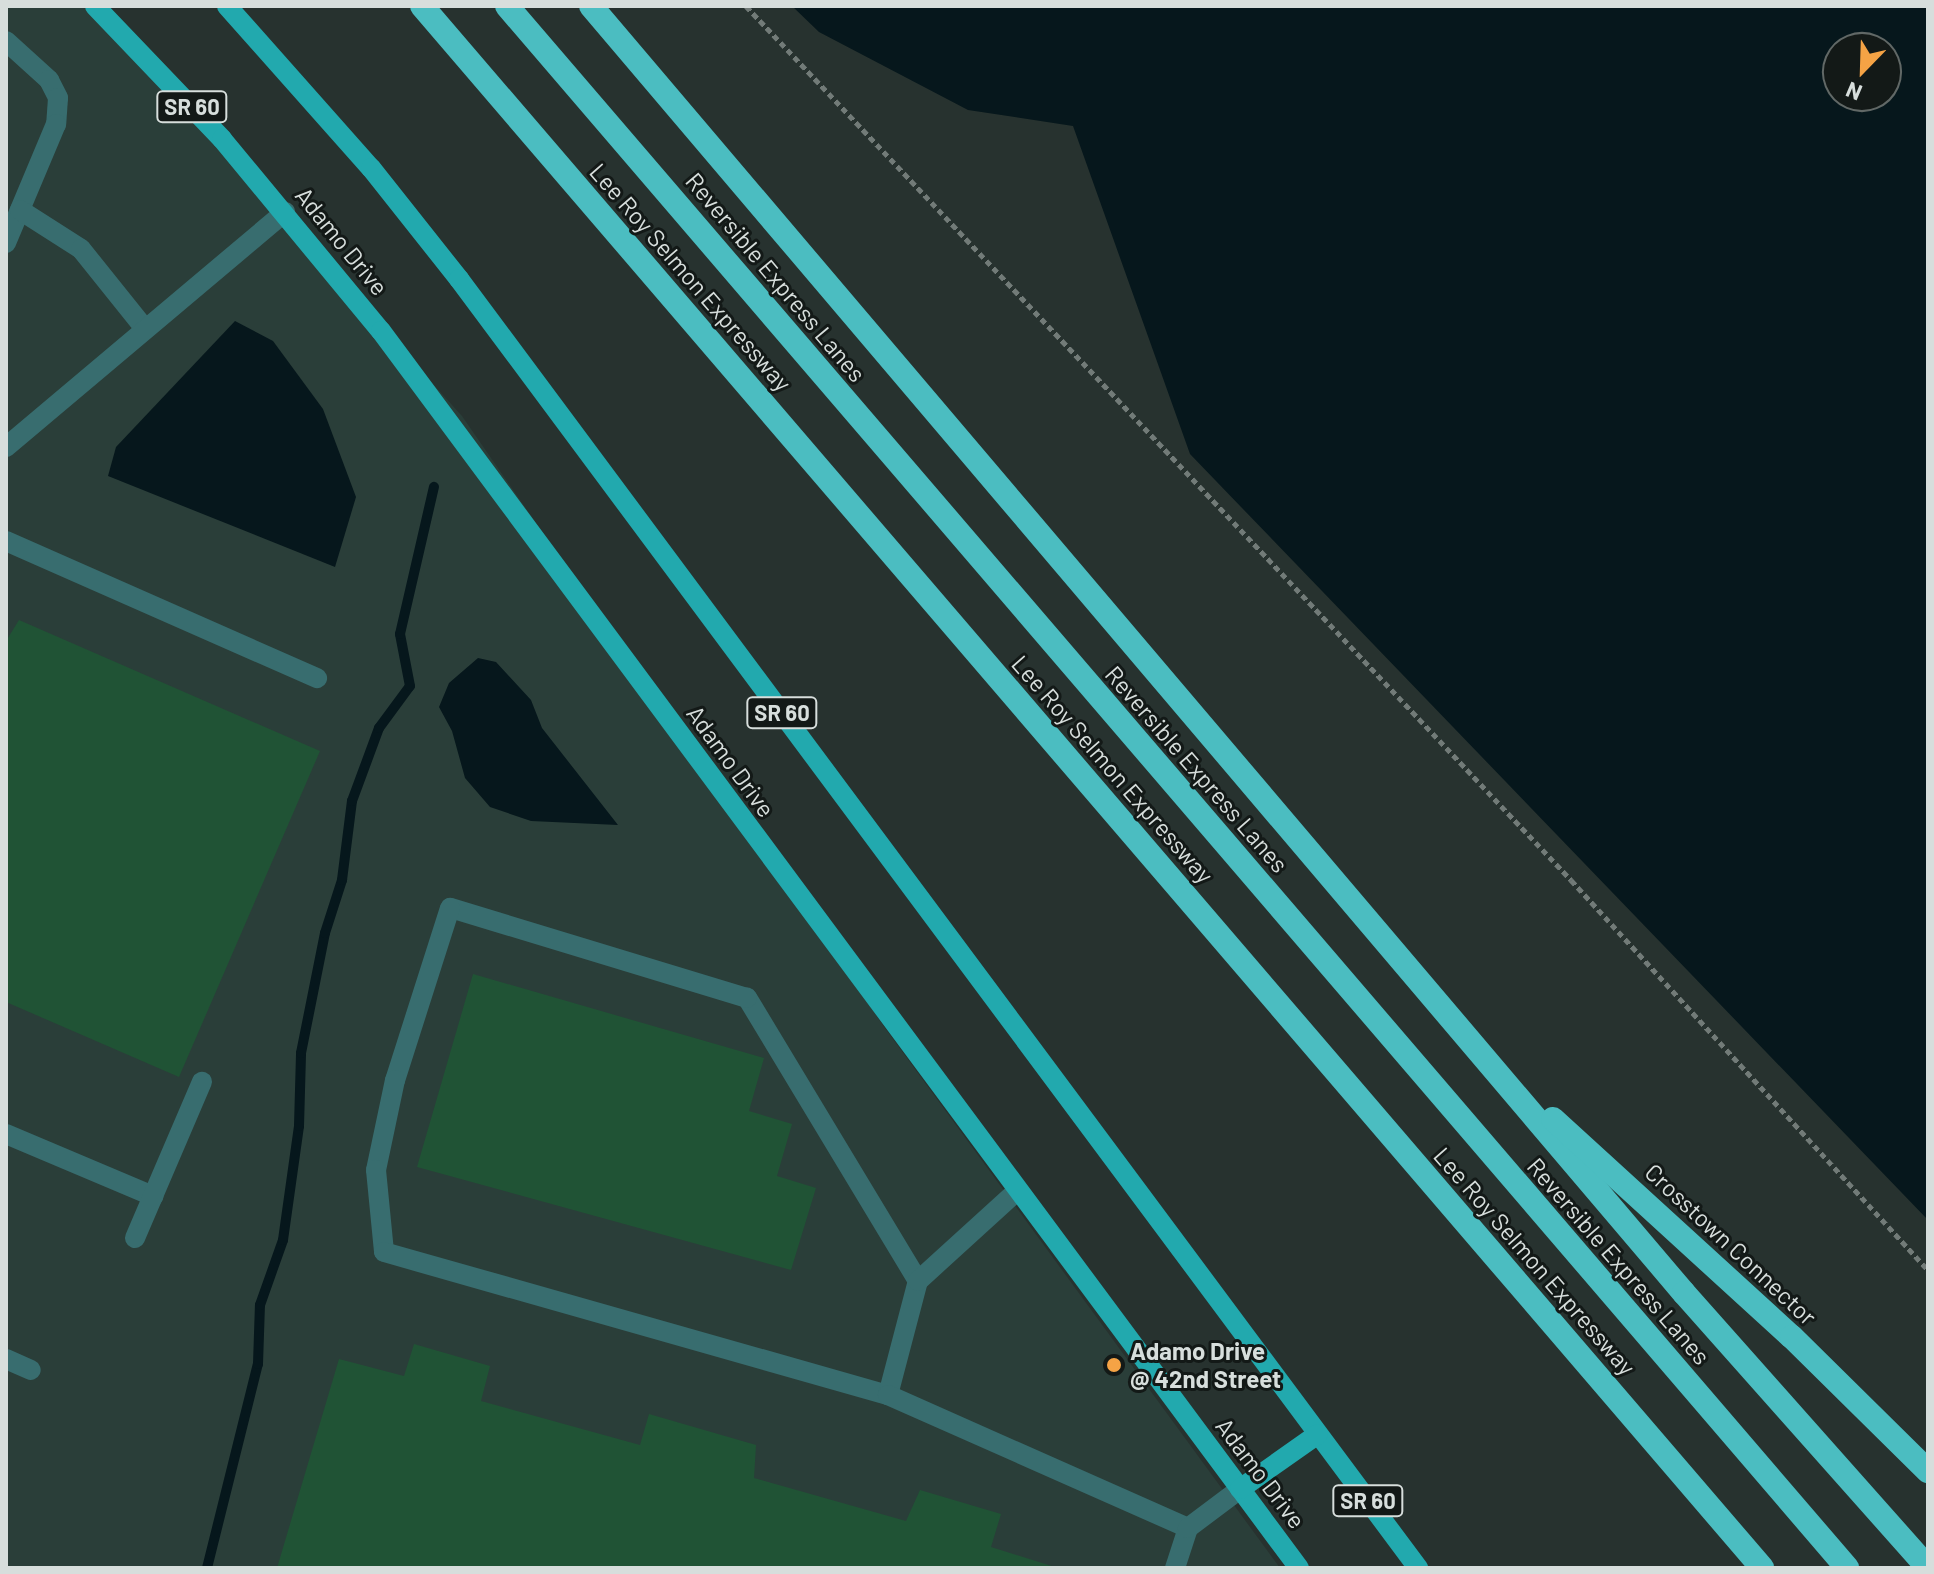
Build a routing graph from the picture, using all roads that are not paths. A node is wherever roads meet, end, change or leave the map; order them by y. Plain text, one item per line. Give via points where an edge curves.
1 (95, 6) edge
2 (227, 6) edge
3 (422, 6) edge
4 (507, 6) edge
5 (591, 6) edge
6 (6, 41) edge
7 (20, 210) junction
8 (285, 212) junction
9 (6, 243) edge
10 (145, 329) junction
11 (6, 447) edge
12 (6, 541) edge
13 (317, 678) dead end
14 (1491, 1065) junction
15 (202, 1082) dead end
16 (6, 1134) edge
17 (1017, 1191) junction
18 (153, 1196) junction
19 (135, 1238) dead end
20 (918, 1281) junction
21 (6, 1359) edge
22 (31, 1370) dead end
23 (888, 1395) junction
24 (1318, 1434) junction
25 (1928, 1471) edge
26 (1240, 1489) junction
27 (1188, 1528) junction
28 (1175, 1568) edge
29 (1299, 1568) edge
30 (1418, 1568) edge
31 (1762, 1568) edge
32 (1847, 1568) edge
33 (1928, 1568) edge

1 - 8 main road, Adamo Drive / SR 60
2 - 24 main road, SR 60 via 371,168 459,279
3 - 31 highway, Lee Roy Selmon Expressway
4 - 32 highway, Reversible Express Lanes
5 - 14 highway
6 - 7 lane via 49,80 58,98 56,124
7 - 9 lane
7 - 10 lane via 81,249
8 - 10 lane
8 - 17 main road, Adamo Drive / SR 60 via 391,343
10 - 11 lane
12 - 13 lane
14 - 25 highway, Crosstown Connector via 1736,1285
14 - 33 highway via 1853,1488
15 - 18 lane
16 - 18 lane
17 - 20 lane
17 - 26 main road, Adamo Drive / SR 60
18 - 19 lane
20 - 23 lane
20 - 23 lane via 747,998 450,908 395,1080 376,1170 384,1252
21 - 22 lane
23 - 27 lane
24 - 26 main road
24 - 30 main road, SR 60
26 - 27 lane
26 - 29 main road, Adamo Drive / SR 60
27 - 28 lane

